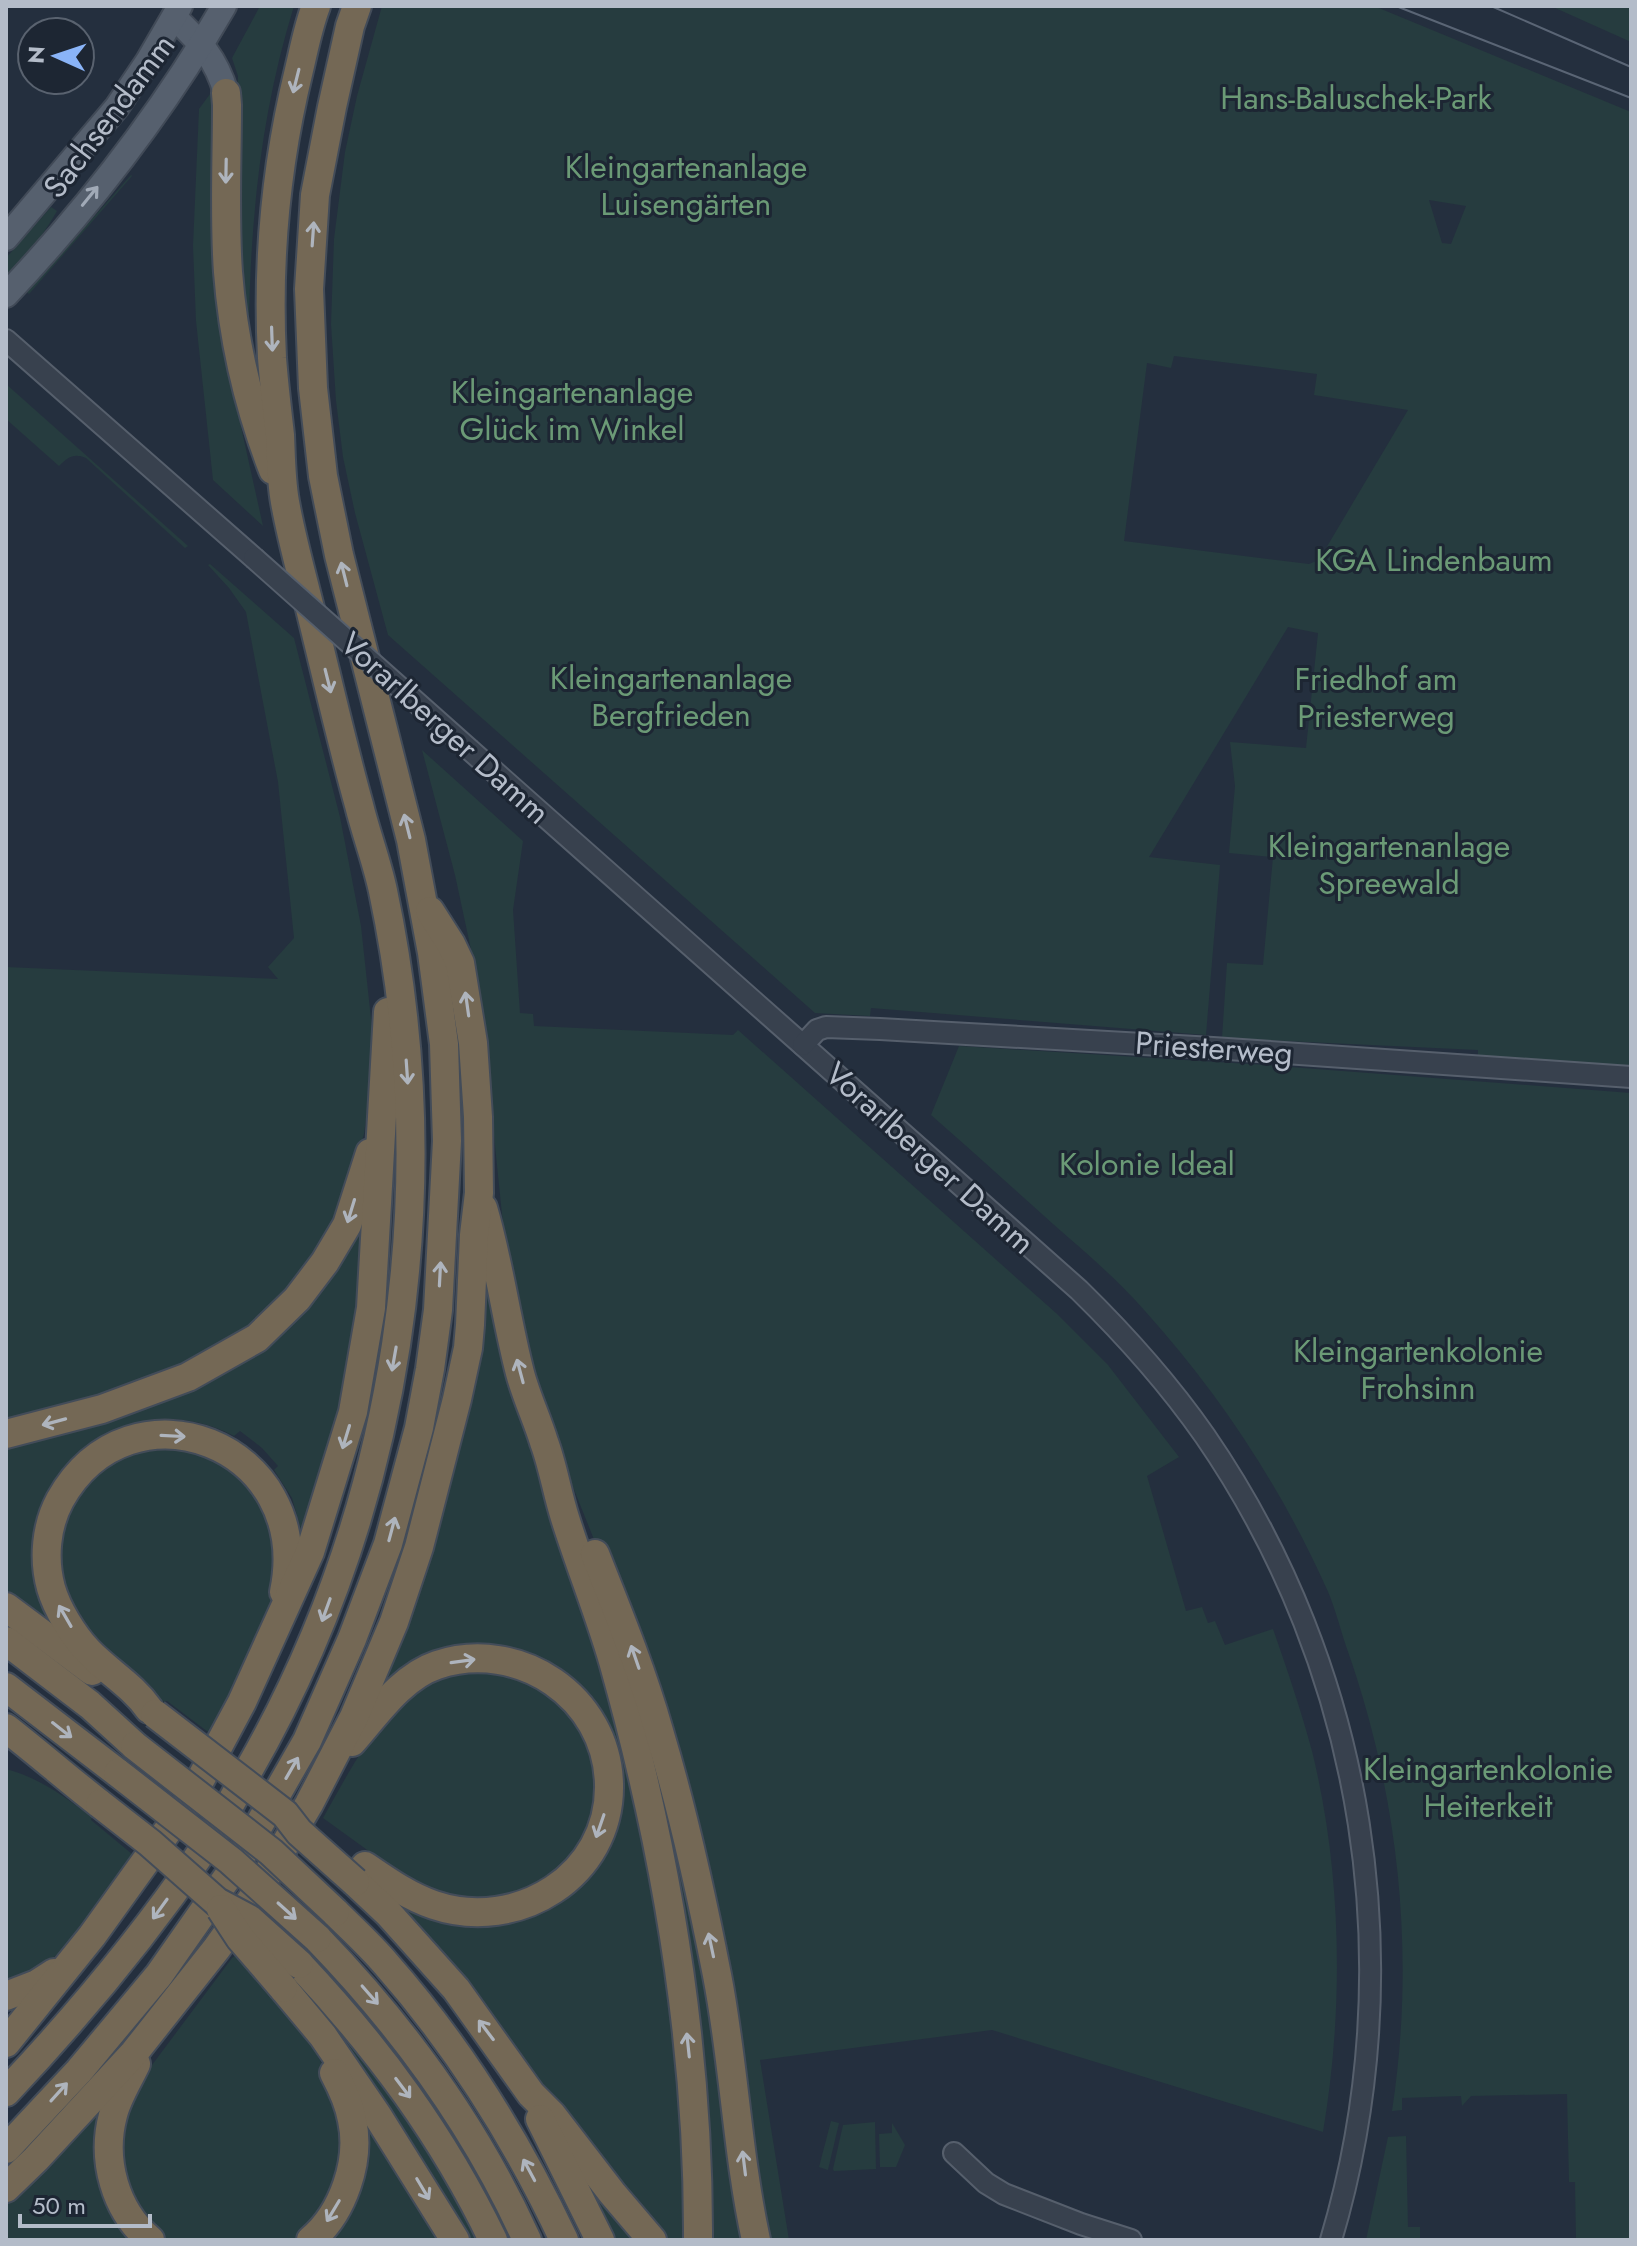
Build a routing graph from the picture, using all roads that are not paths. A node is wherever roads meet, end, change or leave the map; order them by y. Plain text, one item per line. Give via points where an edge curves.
1 (224, 6) edge
2 (316, 6) edge
3 (357, 6) edge
4 (177, 9) edge
5 (202, 44) junction
6 (226, 93) joint
7 (6, 238) edge
8 (6, 295) edge
9 (6, 340) edge
10 (284, 496) junction
11 (423, 902) junction
12 (392, 939) junction
13 (803, 1045) junction
14 (1631, 1077) edge
15 (383, 1110) junction
16 (479, 1193) junction
17 (6, 1434) edge
18 (546, 1445) junction
19 (6, 1607) edge
20 (277, 1624) junction
21 (6, 1641) edge
22 (6, 1687) edge
23 (152, 1711) junction
24 (6, 1728) edge
25 (6, 1754) edge
26 (327, 1770) junction
27 (68, 1780) junction
28 (360, 1874) junction
29 (217, 1902) junction
30 (92, 1936) junction
31 (6, 1996) edge
32 (292, 1998) junction
33 (154, 2028) junction
34 (6, 2043) edge
35 (6, 2092) edge
36 (531, 2094) junction
37 (6, 2149) edge
38 (954, 2153) dead end
39 (6, 2188) edge
40 (488, 2231) edge
41 (526, 2236) edge
42 (150, 2240) edge
43 (311, 2240) edge
44 (455, 2240) edge
45 (564, 2240) edge
46 (600, 2240) edge
47 (652, 2240) edge
48 (698, 2240) edge
49 (756, 2240) edge
50 (1131, 2240) edge
51 (1331, 2240) edge

1 - 5 main road, Sachsendamm
2 -> 10 highway via 288,113 271,278
11 -> 3 highway via 339,555 313,388 309,289 315,195
4 - 5 main road
4 - 7 main road, Sachsendamm via 117,107
5 - 6 main road
8 -> 5 main road, Sachsendamm via 123,156
6 -> 10 highway via 232,309 261,437
9 - 13 street, Vorarlberger Damm, bridge
10 -> 12 highway
16 -> 11 highway via 473,1043 460,963
37 -> 11 highway via 159,1975 236,1865 307,1741 388,1544 419,1428 438,1310 447,1141 444,1044
12 - 15 highway
12 -> 35 highway via 409,1105 407,1254 387,1399 354,1534 276,1724 205,1846 125,1956
13 - 14 street, Priesterweg via 826,1027 868,1028
13 - 51 street, Vorarlberger Damm via 1079,1290 1132,1344 1236,1484 1292,1592 1323,1672 1349,1765 1369,1914 1371,1996 1365,2073 1352,2158
15 -> 17 highway via 347,1225 297,1299 257,1338 188,1377 102,1409
15 -> 20 highway via 371,1308 353,1412 310,1552
18 -> 16 highway via 520,1375
16 - 26 highway via 468,1348 427,1517 394,1622
48 -> 18 highway via 688,2042 658,1850 612,1659
49 -> 18 highway via 717,1976 659,1731 579,1512
19 - 23 highway
23 -> 20 highway via 87,1650 51,1588 46,1546 52,1515 69,1484 90,1463 115,1446 162,1435 207,1441 246,1463 264,1483 284,1526 285,1583
20 - 30 highway via 189,1801
45 -> 21 highway, bridge via 522,2156 473,2077 385,1962 271,1852
22 -> 41 highway, bridge via 231,1861 317,1938 382,2009 445,2093
23 - 28 highway, bridge via 285,1814 306,1822
24 - 27 highway
25 - 27 highway via 35,1761
26 -> 28 highway via 413,1678 468,1658 525,1665 551,1679 586,1713 599,1736 609,1786 604,1820 577,1869 543,1897 502,1911 460,1911
26 - 33 highway via 257,1892
27 - 29 highway, bridge
36 -> 28 highway via 456,1989
29 - 32 highway, bridge via 240,1938
29 -> 40 highway, bridge via 249,1919 335,2003 416,2105
30 - 31 highway via 53,1974
30 - 34 highway
32 -> 43 highway via 345,2095 353,2123 346,2188 334,2213
32 -> 44 highway via 377,2115
33 - 39 highway via 91,2102
33 - 42 highway via 109,2131 111,2176 128,2216
36 - 46 highway
36 - 47 highway
38 - 50 street via 1004,2194

